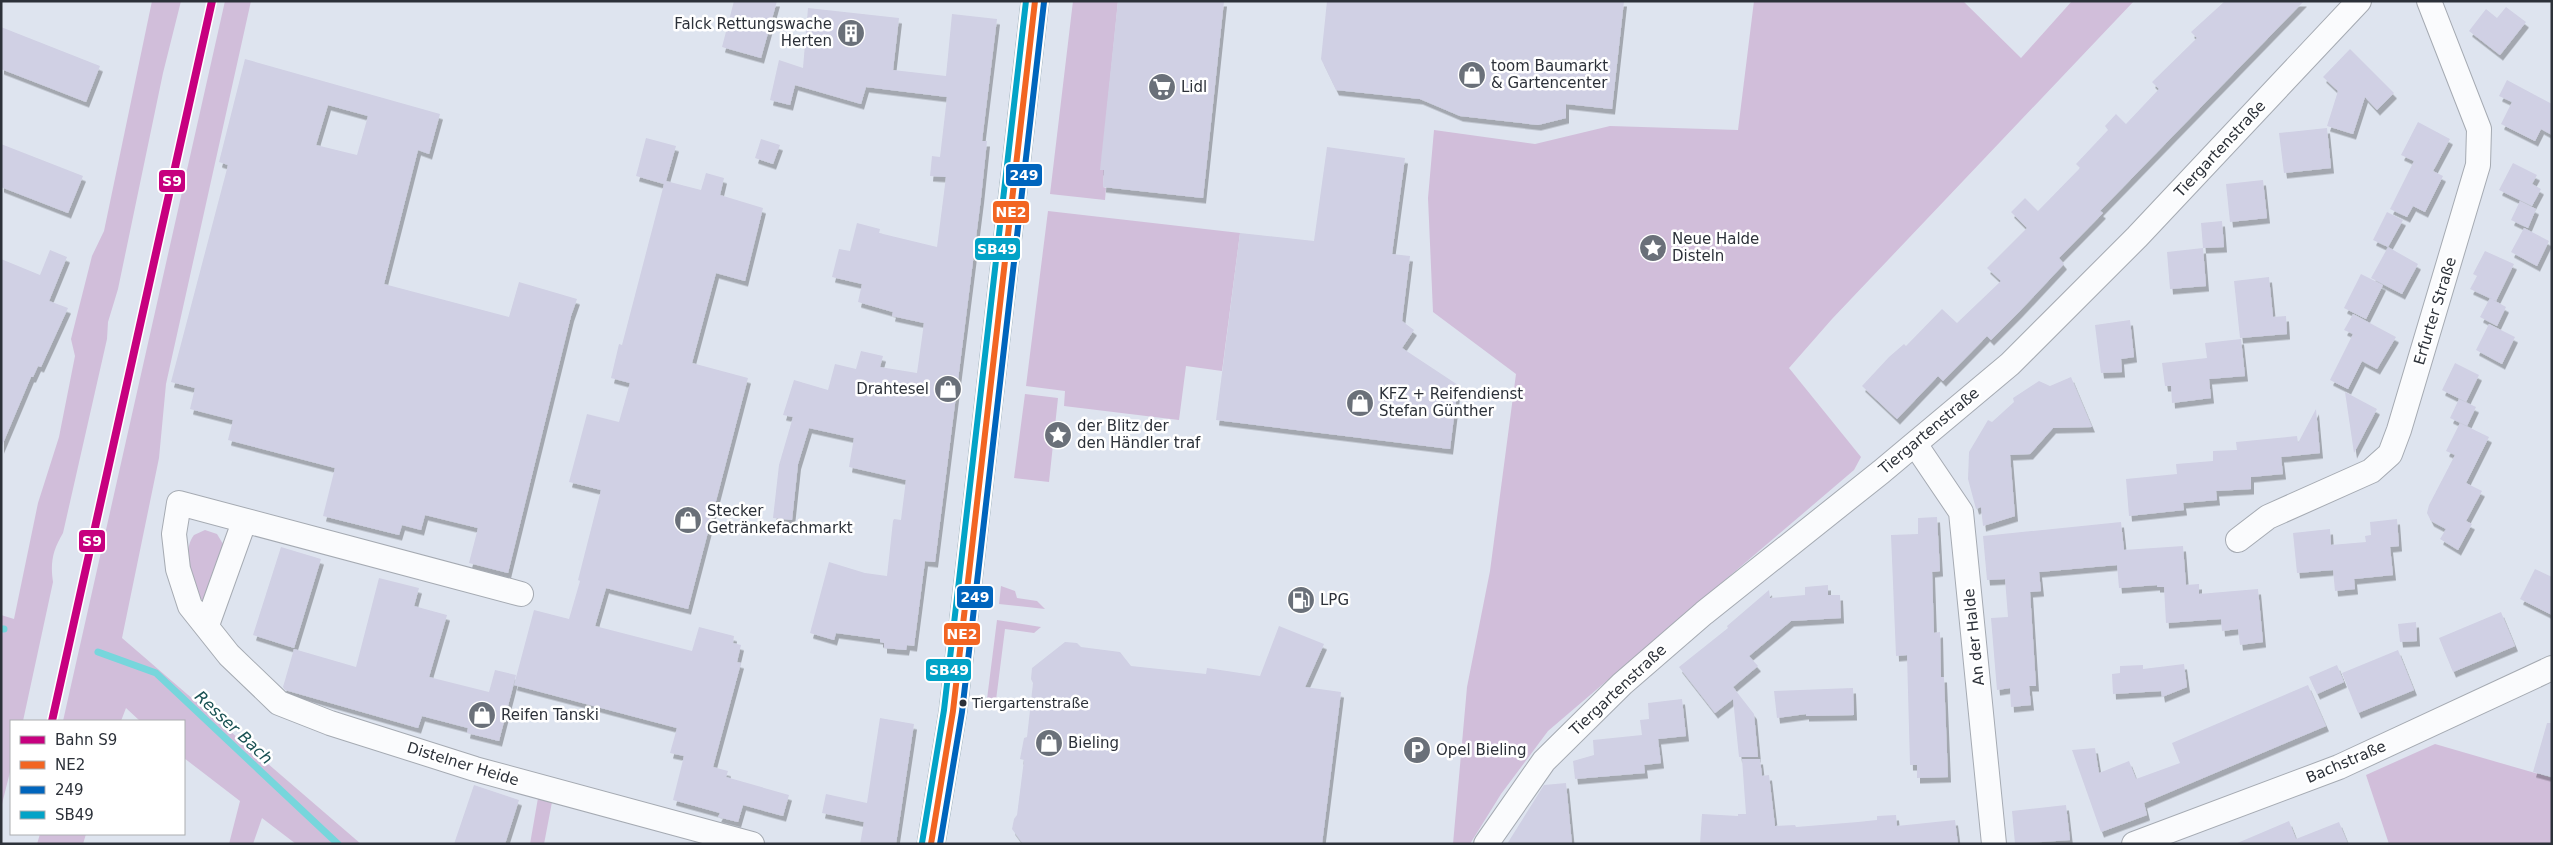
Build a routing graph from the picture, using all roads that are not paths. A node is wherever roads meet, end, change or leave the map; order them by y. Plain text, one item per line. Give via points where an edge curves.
1 (1035, 1) edge
2 (2359, 1) edge
3 (2429, 1) edge
4 (1914, 444) junction
5 (244, 522) junction
6 (2238, 540) dead end
7 (521, 594) dead end
8 (207, 625) junction
9 (2552, 668) edge
10 (752, 844) edge
11 (931, 844) edge
12 (1486, 844) edge
13 (1994, 844) edge
14 (2134, 844) edge

1 - 11 main road via 953,711
2 - 4 street, Tiergartenstraße via 2087,289 2010,364
3 - 6 street, Erfurter Straße via 2479,129 2478,165 2399,430 2390,454 2371,471 2268,517
4 - 12 street, Tiergartenstraße via 1704,613 1622,684 1544,761
4 - 13 street, An der Halde via 1961,512
5 - 7 street, Distelner Heide
5 - 8 street
5 - 8 street, Distelner Heide via 179,503 174,534 178,569 190,606
8 - 10 street, Distelner Heide via 228,655 279,703 330,723 475,768
9 - 14 street, Bachstraße via 2340,767

